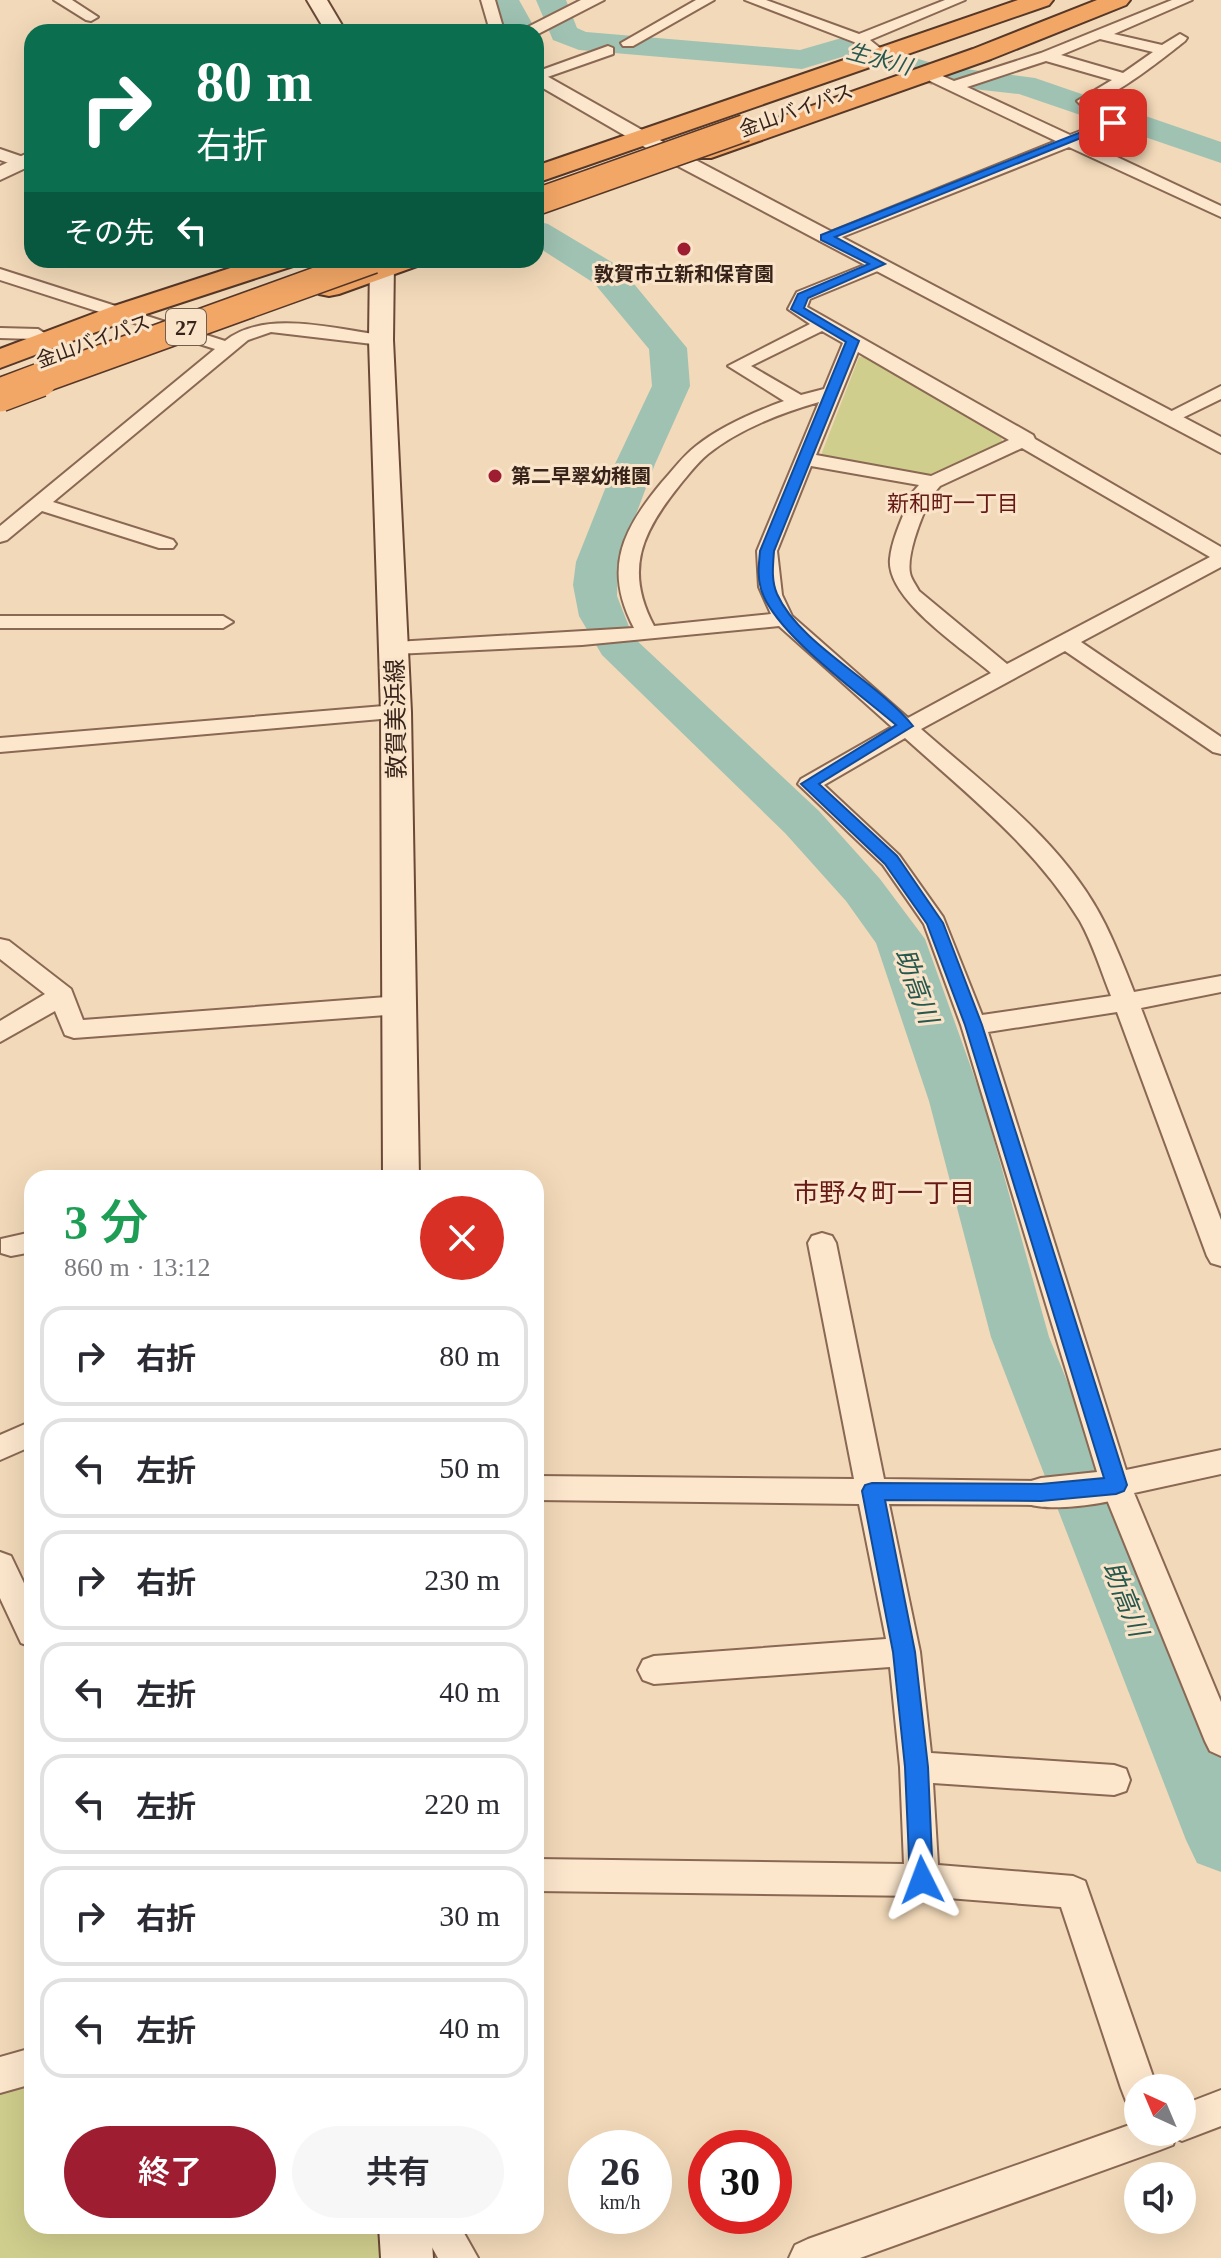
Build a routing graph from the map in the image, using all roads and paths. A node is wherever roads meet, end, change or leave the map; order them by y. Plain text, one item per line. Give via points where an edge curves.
1 (61, 0) edge
2 (317, 0) edge
3 (488, 0) edge
4 (707, 0) edge
5 (752, 0) edge
6 (913, 0) edge
7 (958, 0) edge
8 (1041, 0) edge
9 (1063, 0) edge
10 (1101, 0) edge
11 (1118, 0) edge
12 (1185, 0) edge
13 (592, 1) edge
14 (936, 8) junction
15 (91, 17) dead end
16 (331, 24) edge
17 (495, 24) edge
18 (544, 24) edge
19 (1100, 35) junction
20 (1180, 38) dead end
21 (859, 39) junction
22 (628, 43) dead end
23 (1164, 50) junction
24 (608, 51) dead end
25 (877, 52) tunnel mouth
26 (1046, 56) junction
27 (544, 74) edge
28 (935, 78) tunnel mouth
29 (1122, 78) junction
30 (544, 80) edge
31 (954, 86) junction
32 (1085, 101) dead end
33 (1135, 115) dead end
34 (736, 123) junction
35 (642, 137) junction
36 (1068, 140) junction
37 (0, 154) edge
38 (681, 160) junction
39 (24, 161) edge
40 (24, 164) edge
41 (544, 172) edge
42 (0, 174) edge
43 (544, 183) edge
44 (544, 199) edge
45 (544, 210) edge
46 (1221, 212) edge
47 (826, 237) junction
48 (879, 264) junction
49 (259, 268) edge
50 (355, 268) edge
51 (369, 268) edge
52 (385, 268) edge
53 (0, 274) edge
54 (324, 274) edge
55 (382, 307) junction
56 (121, 313) junction
57 (823, 324) junction
58 (0, 333) edge
59 (193, 336) junction
60 (381, 340) junction
61 (48, 341) junction
62 (853, 341) junction
63 (229, 348) junction
64 (0, 359) edge
65 (0, 374) edge
66 (1221, 392) edge
67 (830, 393) junction
68 (0, 395) edge
69 (797, 401) junction
70 (0, 408) edge
71 (1167, 418) junction
72 (1026, 439) junction
73 (1221, 446) edge
74 (803, 459) junction
75 (933, 482) junction
76 (39, 504) junction
77 (0, 536) edge
78 (166, 544) dead end
79 (1221, 557) edge
80 (784, 619) junction
81 (0, 622) edge
82 (223, 622) dead end
83 (646, 631) junction
84 (1068, 643) junction
85 (395, 648) junction
86 (1004, 673) junction
87 (396, 712) junction
88 (906, 726) junction
89 (0, 745) edge
90 (1221, 747) edge
91 (0, 947) edge
92 (1221, 985) edge
93 (62, 995) junction
94 (1126, 1002) junction
95 (400, 1005) junction
96 (973, 1025) junction
97 (0, 1033) edge
98 (401, 1170) edge
99 (1210, 1196) edge
100 (822, 1243) dead end
101 (1221, 1256) edge
102 (24, 1437) edge
103 (0, 1448) edge
104 (1221, 1462) edge
105 (1116, 1485) junction
106 (544, 1488) edge
107 (872, 1491) junction
108 (1041, 1493) joint
109 (0, 1565) edge
110 (24, 1616) edge
111 (904, 1652) junction
112 (654, 1670) dead end
113 (1221, 1741) edge
114 (916, 1767) junction
115 (1114, 1780) dead end
116 (544, 1875) edge
117 (922, 1880) junction
118 (24, 2068) edge
119 (1134, 2074) edge
120 (0, 2075) edge
121 (1221, 2108) edge
122 (1196, 2117) edge
123 (1124, 2144) edge
124 (406, 2234) edge
125 (444, 2234) edge
126 (407, 2258) edge
127 (459, 2258) edge
128 (808, 2258) edge

1 - 15 street
2 - 16 main road
3 - 17 street
4 - 22 street
5 - 21 street
6 - 14 street
7 - 14 street
8 - 35 highway
9 - 34 highway, 金山バイパス
10 - 34 highway, 金山バイパス
11 - 38 highway
12 - 19 street
13 - 18 street
14 - 21 street
19 - 23 street
19 - 26 street
20 - 23 street
21 - 25 street
23 - 29 street
24 - 27 street
26 - 29 street
26 - 31 street
28 - 31 street
29 - 32 street
30 - 35 street
31 - 36 street
33 - 36 street
34 - 43 highway, 金山バイパス
34 - 44 highway, 金山バイパス, bridge
35 - 38 street
35 - 41 highway
36 - 46 street
36 - 47 street
37 - 39 street
38 - 45 highway
38 - 47 street
40 - 42 street
47 - 48 street
48 - 57 street via 803,296 797,309
48 - 71 street
49 - 56 highway
50 - 54 highway
51 - 68 highway, 金山バイパス / 27, bridge
52 - 55 main road, 敦賀美浜線
53 - 56 street
54 - 55 highway
54 - 59 highway
54 - 65 highway, 金山バイパス / 27
55 - 60 main road, 敦賀美浜線
56 - 59 street
56 - 61 highway
57 - 62 street
57 - 69 street via 737,366
58 - 61 street via 38,334
59 - 63 street
59 - 70 highway
60 - 63 street via 270,327 242,336
60 - 85 main road, 敦賀美浜線
61 - 64 highway
62 - 67 street
62 - 72 street
63 - 76 street
66 - 71 street
67 - 69 street
67 - 74 street
69 - 83 street via 704,448 651,507 628,556 625,578 634,612
71 - 73 street
72 - 75 street
72 - 79 street
74 - 75 street
74 - 80 street via 767,551 769,592
75 - 86 street via 922,493 900,556 900,574 911,594
76 - 77 street
76 - 78 street
79 - 84 street
80 - 83 street
80 - 88 street
81 - 82 street
83 - 85 street
84 - 86 street
84 - 90 street
85 - 87 main road, 敦賀美浜線
86 - 88 street
87 - 89 street
87 - 95 main road, 敦賀美浜線
88 - 94 street via 1027,835 1059,872 1093,923
88 - 96 street via 809,784 891,860 935,923
91 - 93 street
92 - 94 street
93 - 95 street via 74,1029
93 - 97 street
94 - 96 street
94 - 99 street
95 - 98 main road, 敦賀美浜線
96 - 105 street
99 - 101 street
100 - 107 street
102 - 103 street
104 - 105 street
105 - 108 street
105 - 113 street
106 - 107 street
107 - 108 street
107 - 111 street
109 - 110 street
111 - 112 street
111 - 114 street
114 - 115 street
114 - 117 street
116 - 117 street
117 - 119 street via 1073,1892
118 - 120 street
121 - 122 street
123 - 128 street
124 - 126 main road
125 - 127 street

